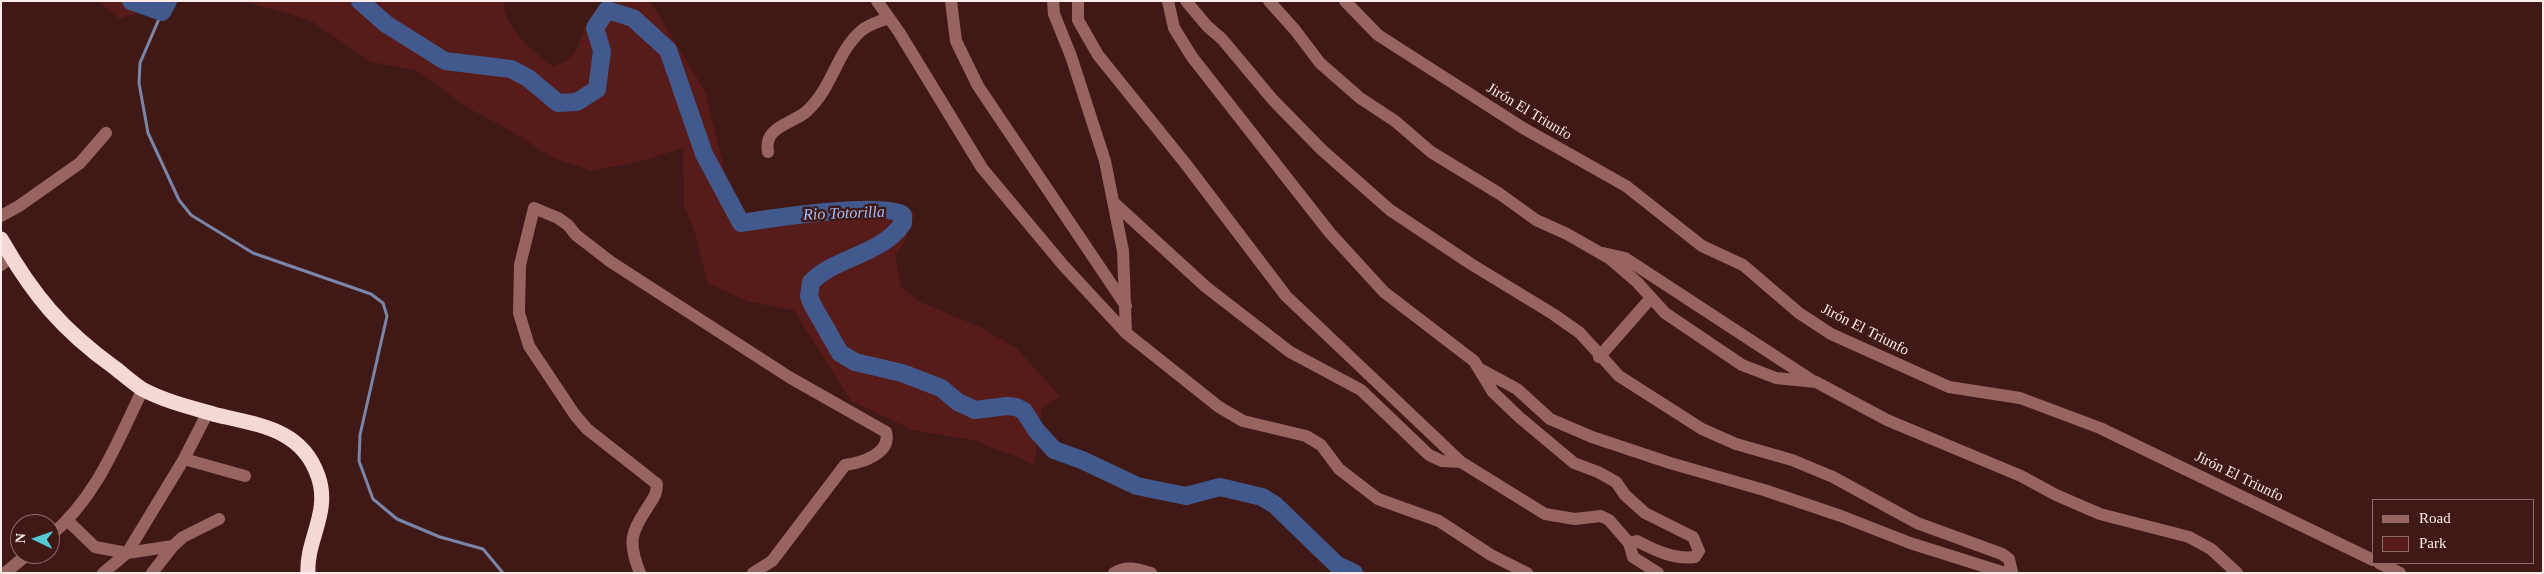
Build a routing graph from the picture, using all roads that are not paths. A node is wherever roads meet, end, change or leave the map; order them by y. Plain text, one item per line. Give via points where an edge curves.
1 (877, 1) edge
2 (951, 1) edge
3 (1053, 1) edge
4 (1078, 1) edge
5 (1168, 1) edge
6 (1186, 1) edge
7 (1269, 1) edge
8 (1345, 1) edge
9 (888, 18) junction
10 (106, 133) dead end
11 (768, 152) dead end
12 (1113, 202) junction
13 (1, 216) edge
14 (1, 238) edge
15 (1597, 252) junction
16 (6, 261) edge
17 (1651, 298) junction
18 (1126, 306) junction
19 (1126, 333) junction
20 (1599, 357) junction
21 (1480, 369) junction
22 (1816, 382) junction
23 (143, 389) junction
24 (208, 412) junction
25 (184, 458) junction
26 (1461, 462) junction
27 (245, 476) dead end
28 (219, 519) dead end
29 (68, 521) junction
30 (60, 528) edge
31 (1629, 543) junction
32 (173, 546) junction
33 (127, 553) junction
34 (2372, 560) edge
35 (16, 564) edge
36 (2382, 564) edge
37 (2014, 572) edge
38 (5, 573) edge
39 (103, 573) edge
40 (152, 573) edge
41 (308, 573) edge
42 (640, 573) edge
43 (753, 573) edge
44 (1114, 573) edge
45 (1151, 573) edge
46 (1526, 573) edge
47 (1658, 573) edge
48 (2237, 573) edge
49 (2400, 573) edge

1 - 9 street
2 - 18 street via 956,41 978,86
3 - 12 street via 1054,14 1105,161
4 - 26 street via 1078,20 1098,55 1186,163 1286,296
5 - 21 street via 1174,28 1192,57 1330,233 1384,292
6 - 20 street via 1222,38 1273,100 1322,150 1390,210 1554,314 1580,333
7 - 15 street via 1320,63 1430,152 1536,220
8 - 34 street, Jirón El Triunfo via 1378,35 1523,128 1614,178 1702,246 1742,265 1799,313 1831,334 1949,387 2020,398 2100,428
9 - 11 street via 870,25 852,40 830,82 808,110 774,131 768,139
9 - 19 street via 982,168 1063,265
10 - 13 street via 80,163
12 - 18 street via 1123,252
12 - 26 street via 1206,288 1290,352 1361,390 1429,455 1442,461
14 - 16 highway
15 - 17 street via 1630,276
15 - 22 street via 1625,258
16 - 23 highway via 82,344
17 - 20 street
17 - 22 street via 1666,313 1742,365 1776,378
18 - 19 street
19 - 46 street via 1219,407 1243,421 1306,436 1322,445 1338,469 1378,499 1439,521 1490,555
20 - 37 street via 1619,376 1702,429 1736,444 1833,476 1917,523 2002,554 2009,559
21 - 31 street via 1493,392 1546,440 1574,463 1616,482 1625,496 1645,513 1694,537 1699,551 1695,557 1688,558 1658,552 1637,541
21 - 37 street via 1517,389 1550,419 1592,437 1764,490 1936,551 2002,572
22 - 48 street via 1888,420 2021,476 2100,514 2189,537 2211,549
23 - 24 highway
23 - 29 street via 97,484
24 - 25 street
24 - 41 highway via 263,424 300,447 311,460 322,491 319,525 310,550
25 - 27 street
25 - 33 street
26 - 31 street via 1546,514 1575,519 1602,516
28 - 32 street via 183,537
29 - 30 street
29 - 33 street via 95,547
31 - 47 street via 1633,557
32 - 33 street
32 - 40 street
33 - 39 street
35 - 38 street
36 - 49 street
42 - 43 street via 630,545 631,539 636,524 657,492 657,484 587,429 525,335 519,313 520,265 534,208 558,218 611,262 790,377 886,432 887,439 873,457 855,465 845,465 772,561
44 - 45 street via 1121,568 1137,568

